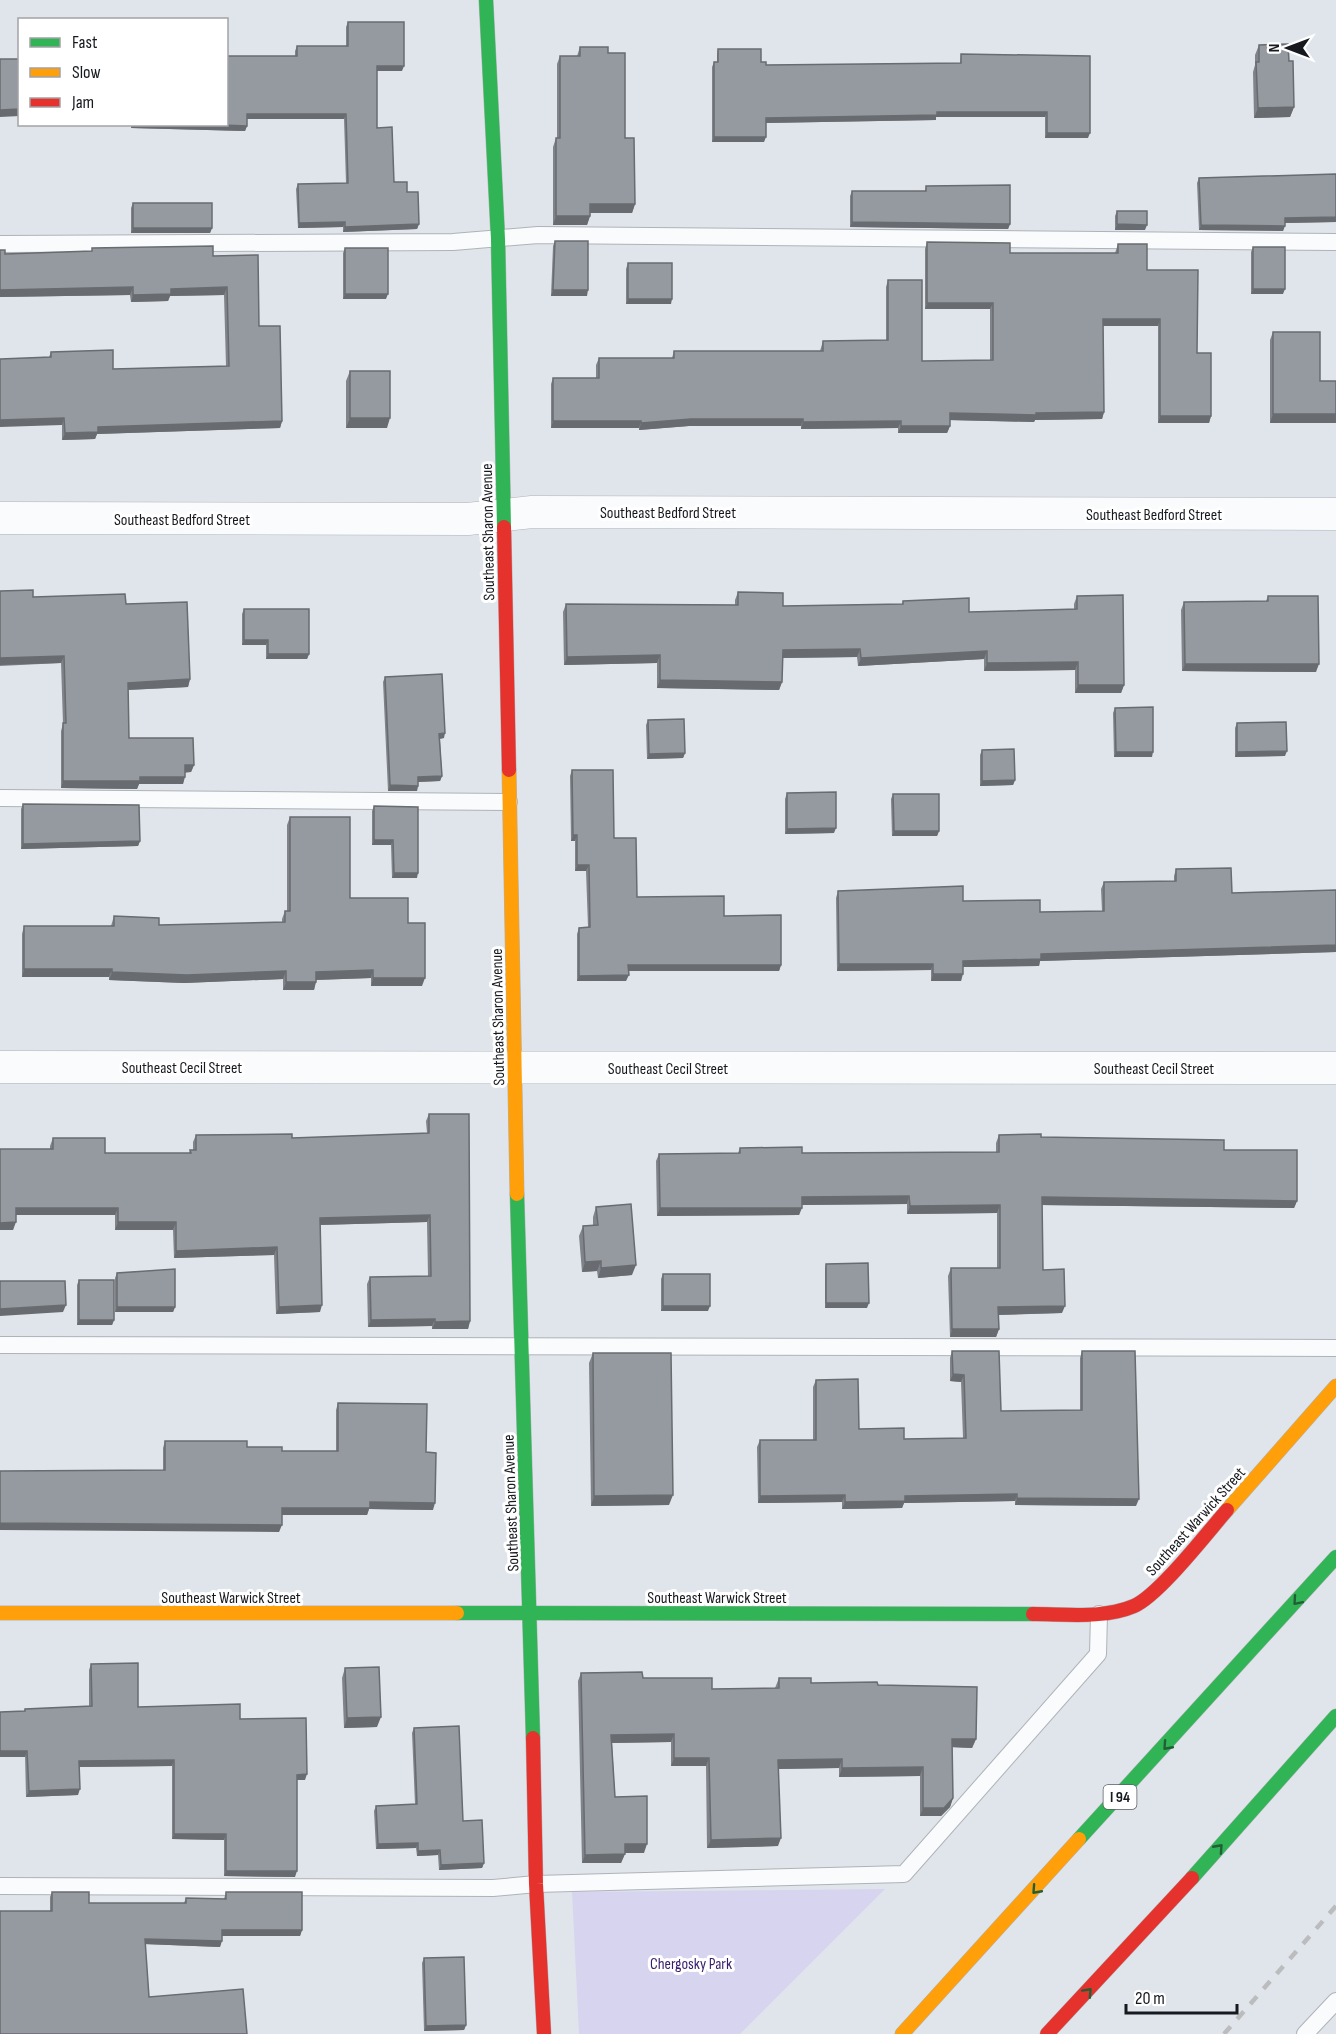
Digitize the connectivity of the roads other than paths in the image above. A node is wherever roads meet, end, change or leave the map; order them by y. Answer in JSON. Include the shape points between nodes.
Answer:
{"nodes":[{"id":1,"x":486,"y":0,"type":"edge"},
{"id":2,"x":498,"y":239,"type":"junction"},
{"id":3,"x":1336,"y":242,"type":"edge"},
{"id":4,"x":0,"y":244,"type":"edge"},
{"id":5,"x":1336,"y":514,"type":"edge"},
{"id":6,"x":501,"y":516,"type":"junction"},
{"id":7,"x":0,"y":518,"type":"edge"},
{"id":8,"x":0,"y":798,"type":"edge"},
{"id":9,"x":509,"y":802,"type":"junction"},
{"id":10,"x":0,"y":1067,"type":"edge"},
{"id":11,"x":514,"y":1068,"type":"junction"},
{"id":12,"x":1336,"y":1068,"type":"edge"},
{"id":13,"x":0,"y":1346,"type":"edge"},
{"id":14,"x":520,"y":1346,"type":"junction"},
{"id":15,"x":1336,"y":1348,"type":"edge"},
{"id":16,"x":1336,"y":1386,"type":"edge"},
{"id":17,"x":1336,"y":1557,"type":"edge"},
{"id":18,"x":0,"y":1613,"type":"edge"},
{"id":19,"x":530,"y":1614,"type":"junction"},
{"id":20,"x":1099,"y":1614,"type":"junction"},
{"id":21,"x":1336,"y":1716,"type":"edge"},
{"id":22,"x":536,"y":1884,"type":"junction"},
{"id":23,"x":0,"y":1886,"type":"edge"},
{"id":24,"x":1336,"y":2001,"type":"edge"},
{"id":25,"x":544,"y":2034,"type":"edge"},
{"id":26,"x":902,"y":2034,"type":"edge"},
{"id":27,"x":1047,"y":2034,"type":"edge"},
{"id":28,"x":1305,"y":2034,"type":"edge"}],
"edges":[{"from":1,"to":2,"type":"main road","name":"Southeast Sharon Avenue"},
{"from":2,"to":3,"type":"lane","via":[[550,235]]},
{"from":2,"to":4,"type":"lane"},
{"from":2,"to":6,"type":"main road","name":"Southeast Sharon Avenue"},
{"from":5,"to":6,"type":"street","name":"Southeast Bedford Street","via":[[532,512]]},
{"from":6,"to":7,"type":"street","name":"Southeast Bedford Street"},
{"from":6,"to":9,"type":"main road","name":"Southeast Sharon Avenue"},
{"from":8,"to":9,"type":"lane"},
{"from":9,"to":11,"type":"main road","name":"Southeast Sharon Avenue"},
{"from":10,"to":11,"type":"street","name":"Southeast Cecil Street"},
{"from":11,"to":12,"type":"street","name":"Southeast Cecil Street"},
{"from":11,"to":14,"type":"main road","name":"Southeast Sharon Avenue"},
{"from":13,"to":14,"type":"lane"},
{"from":14,"to":15,"type":"lane"},
{"from":14,"to":19,"type":"main road","name":"Southeast Sharon Avenue"},
{"from":16,"to":20,"type":"main road","name":"Southeast Warwick Street","via":[[1164,1582],[1135,1606]]},
{"from":17,"to":26,"type":"main road","number":"I 94","one_way":true},
{"from":18,"to":19,"type":"main road","name":"Southeast Warwick Street"},
{"from":19,"to":20,"type":"main road","name":"Southeast Warwick Street"},
{"from":19,"to":22,"type":"main road","name":"Southeast Sharon Avenue"},
{"from":20,"to":22,"type":"lane","via":[[1098,1654],[904,1874]]},
{"from":27,"to":21,"type":"main road","one_way":true},
{"from":22,"to":23,"type":"lane","via":[[493,1888]]},
{"from":22,"to":25,"type":"main road","name":"Southeast Sharon Avenue"},
{"from":24,"to":28,"type":"lane"}]}
